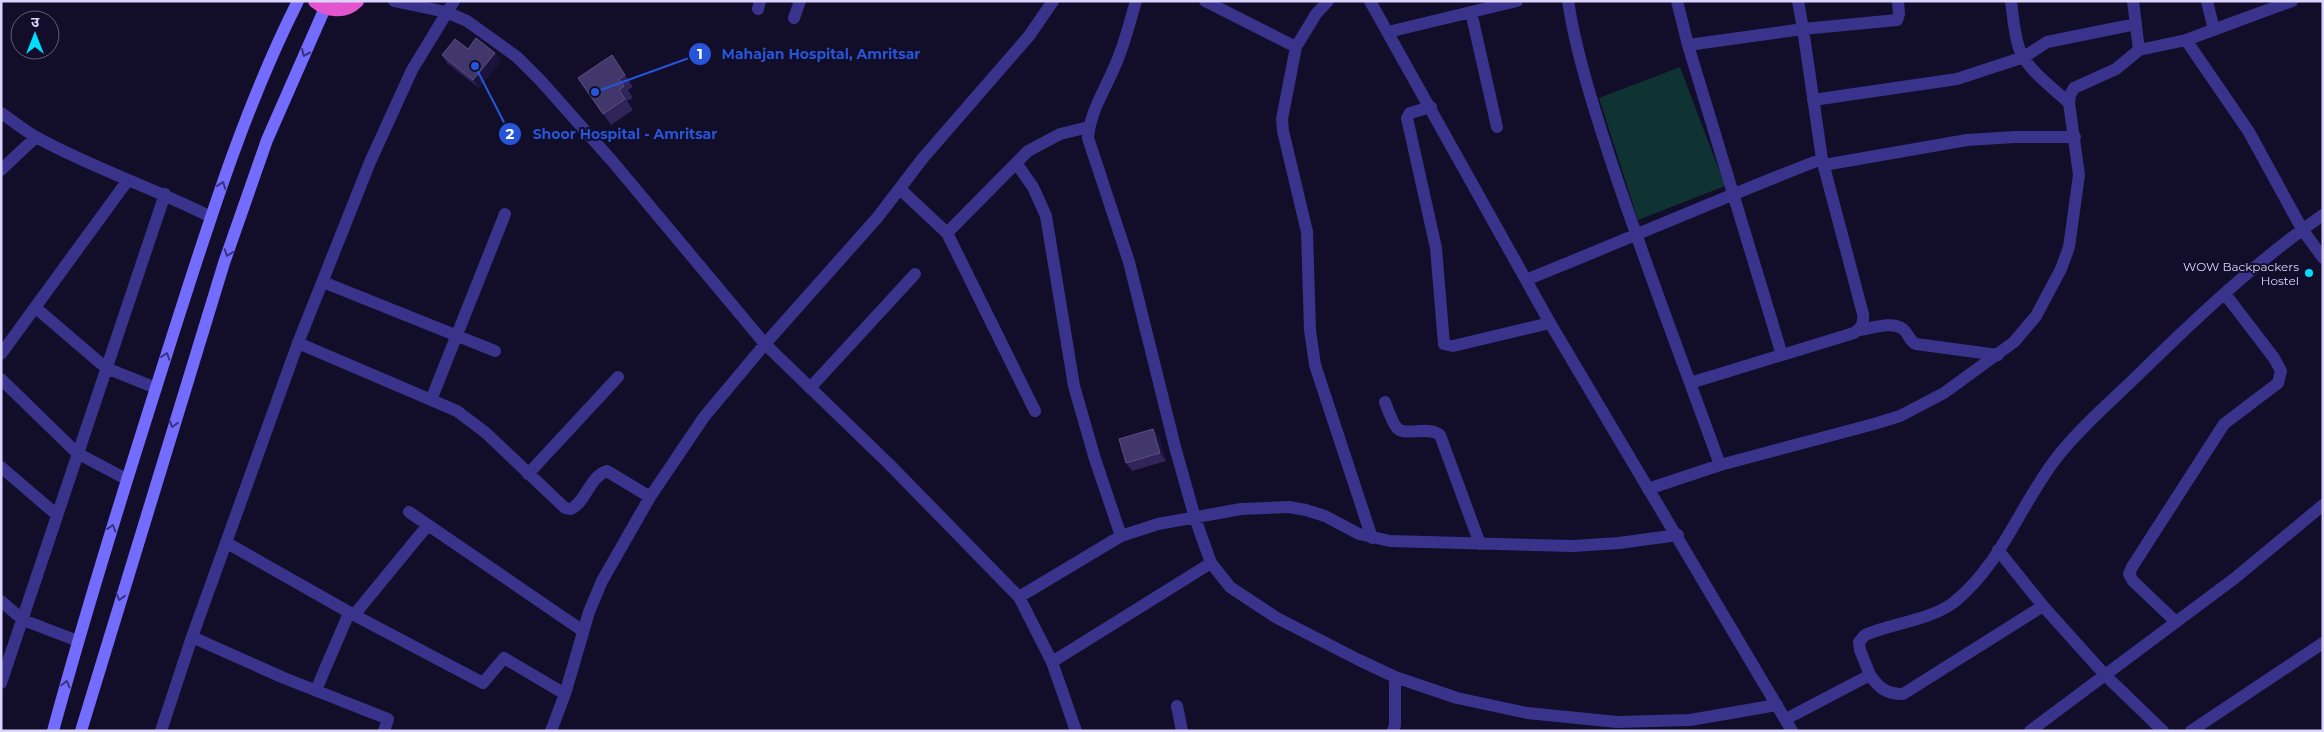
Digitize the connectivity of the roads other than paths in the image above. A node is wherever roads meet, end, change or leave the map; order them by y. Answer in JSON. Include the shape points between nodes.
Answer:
{"nodes":[{"id":1,"x":298,"y":1,"type":"edge"},
{"id":2,"x":356,"y":1,"type":"edge"},
{"id":3,"x":394,"y":1,"type":"edge"},
{"id":4,"x":454,"y":1,"type":"edge"},
{"id":5,"x":800,"y":1,"type":"edge"},
{"id":6,"x":1053,"y":1,"type":"edge"},
{"id":7,"x":1136,"y":1,"type":"edge"},
{"id":8,"x":1205,"y":1,"type":"edge"},
{"id":9,"x":1328,"y":1,"type":"edge"},
{"id":10,"x":1370,"y":1,"type":"edge"},
{"id":11,"x":1568,"y":1,"type":"edge"},
{"id":12,"x":1677,"y":1,"type":"edge"},
{"id":13,"x":1798,"y":1,"type":"edge"},
{"id":14,"x":1898,"y":1,"type":"edge"},
{"id":15,"x":2011,"y":1,"type":"edge"},
{"id":16,"x":2133,"y":1,"type":"edge"},
{"id":17,"x":2207,"y":1,"type":"edge"},
{"id":18,"x":2292,"y":1,"type":"edge"},
{"id":19,"x":1513,"y":2,"type":"edge"},
{"id":20,"x":320,"y":5,"type":"edge"},
{"id":21,"x":446,"y":12,"type":"junction"},
{"id":22,"x":1472,"y":12,"type":"junction"},
{"id":23,"x":794,"y":18,"type":"dead end"},
{"id":24,"x":2136,"y":24,"type":"junction"},
{"id":25,"x":1803,"y":29,"type":"junction"},
{"id":26,"x":2214,"y":30,"type":"junction"},
{"id":27,"x":1388,"y":32,"type":"junction"},
{"id":28,"x":2186,"y":40,"type":"junction"},
{"id":29,"x":1688,"y":45,"type":"junction"},
{"id":30,"x":1296,"y":47,"type":"junction"},
{"id":31,"x":2139,"y":50,"type":"junction"},
{"id":32,"x":2024,"y":57,"type":"junction"},
{"id":33,"x":1813,"y":100,"type":"junction"},
{"id":34,"x":2069,"y":103,"type":"junction"},
{"id":35,"x":1430,"y":107,"type":"junction"},
{"id":36,"x":1,"y":113,"type":"edge"},
{"id":37,"x":1089,"y":127,"type":"junction"},
{"id":38,"x":1497,"y":127,"type":"dead end"},
{"id":39,"x":2075,"y":136,"type":"junction"},
{"id":40,"x":36,"y":137,"type":"junction"},
{"id":41,"x":1823,"y":162,"type":"junction"},
{"id":42,"x":1016,"y":163,"type":"junction"},
{"id":43,"x":1,"y":170,"type":"edge"},
{"id":44,"x":128,"y":180,"type":"junction"},
{"id":45,"x":900,"y":189,"type":"junction"},
{"id":46,"x":1733,"y":193,"type":"junction"},
{"id":47,"x":165,"y":194,"type":"junction"},
{"id":48,"x":506,"y":214,"type":"dead end"},
{"id":49,"x":2323,"y":215,"type":"edge"},
{"id":50,"x":211,"y":217,"type":"junction"},
{"id":51,"x":2302,"y":229,"type":"junction"},
{"id":52,"x":947,"y":234,"type":"junction"},
{"id":53,"x":1635,"y":236,"type":"junction"},
{"id":54,"x":2323,"y":258,"type":"edge"},
{"id":55,"x":915,"y":274,"type":"dead end"},
{"id":56,"x":1528,"y":279,"type":"junction"},
{"id":57,"x":322,"y":282,"type":"junction"},
{"id":58,"x":2226,"y":294,"type":"junction"},
{"id":59,"x":36,"y":308,"type":"junction"},
{"id":60,"x":1550,"y":323,"type":"junction"},
{"id":61,"x":1860,"y":330,"type":"junction"},
{"id":62,"x":457,"y":336,"type":"junction"},
{"id":63,"x":298,"y":343,"type":"junction"},
{"id":64,"x":765,"y":344,"type":"junction"},
{"id":65,"x":495,"y":352,"type":"dead end"},
{"id":66,"x":1,"y":354,"type":"edge"},
{"id":67,"x":1782,"y":355,"type":"junction"},
{"id":68,"x":1998,"y":356,"type":"junction"},
{"id":69,"x":106,"y":368,"type":"junction"},
{"id":70,"x":618,"y":376,"type":"dead end"},
{"id":71,"x":1,"y":379,"type":"edge"},
{"id":72,"x":1690,"y":383,"type":"junction"},
{"id":73,"x":156,"y":388,"type":"junction"},
{"id":74,"x":810,"y":388,"type":"junction"},
{"id":75,"x":431,"y":400,"type":"junction"},
{"id":76,"x":1385,"y":402,"type":"dead end"},
{"id":77,"x":1036,"y":411,"type":"dead end"},
{"id":78,"x":77,"y":453,"type":"junction"},
{"id":79,"x":1720,"y":465,"type":"junction"},
{"id":80,"x":1,"y":467,"type":"edge"},
{"id":81,"x":528,"y":474,"type":"junction"},
{"id":82,"x":126,"y":479,"type":"junction"},
{"id":83,"x":1648,"y":489,"type":"junction"},
{"id":84,"x":650,"y":497,"type":"junction"},
{"id":85,"x":2323,"y":505,"type":"edge"},
{"id":86,"x":409,"y":512,"type":"dead end"},
{"id":87,"x":57,"y":515,"type":"junction"},
{"id":88,"x":1195,"y":518,"type":"junction"},
{"id":89,"x":428,"y":525,"type":"junction"},
{"id":90,"x":1678,"y":535,"type":"junction"},
{"id":91,"x":1121,"y":536,"type":"junction"},
{"id":92,"x":1372,"y":538,"type":"junction"},
{"id":93,"x":228,"y":543,"type":"junction"},
{"id":94,"x":1480,"y":544,"type":"junction"},
{"id":95,"x":1998,"y":550,"type":"junction"},
{"id":96,"x":1211,"y":563,"type":"junction"},
{"id":97,"x":1020,"y":597,"type":"junction"},
{"id":98,"x":1,"y":601,"type":"edge"},
{"id":99,"x":2042,"y":606,"type":"junction"},
{"id":100,"x":352,"y":614,"type":"junction"},
{"id":101,"x":23,"y":620,"type":"junction"},
{"id":102,"x":2176,"y":622,"type":"junction"},
{"id":103,"x":583,"y":631,"type":"junction"},
{"id":104,"x":192,"y":637,"type":"junction"},
{"id":105,"x":78,"y":641,"type":"junction"},
{"id":106,"x":2323,"y":644,"type":"edge"},
{"id":107,"x":1052,"y":662,"type":"junction"},
{"id":108,"x":1870,"y":675,"type":"junction"},
{"id":109,"x":2106,"y":675,"type":"junction"},
{"id":110,"x":1396,"y":677,"type":"junction"},
{"id":111,"x":1,"y":682,"type":"edge"},
{"id":112,"x":316,"y":690,"type":"junction"},
{"id":113,"x":565,"y":694,"type":"junction"},
{"id":114,"x":1777,"y":705,"type":"junction"},
{"id":115,"x":1177,"y":706,"type":"dead end"},
{"id":116,"x":1786,"y":719,"type":"junction"},
{"id":117,"x":1618,"y":727,"type":"edge"},
{"id":118,"x":54,"y":731,"type":"edge"},
{"id":119,"x":81,"y":731,"type":"edge"},
{"id":120,"x":161,"y":731,"type":"edge"},
{"id":121,"x":384,"y":731,"type":"edge"},
{"id":122,"x":551,"y":731,"type":"edge"},
{"id":123,"x":1076,"y":731,"type":"edge"},
{"id":124,"x":1182,"y":731,"type":"edge"},
{"id":125,"x":1393,"y":731,"type":"edge"},
{"id":126,"x":1792,"y":731,"type":"edge"},
{"id":127,"x":2030,"y":731,"type":"edge"},
{"id":128,"x":2163,"y":731,"type":"edge"},
{"id":129,"x":2191,"y":731,"type":"edge"}],
"edges":[{"from":50,"to":1,"type":"main road","one_way":true,"via":[[245,123]]},
{"from":2,"to":20,"type":"highway","via":[[340,10]]},
{"from":3,"to":21,"type":"street"},
{"from":4,"to":21,"type":"street"},
{"from":5,"to":23,"type":"street"},
{"from":6,"to":45,"type":"street","via":[[1029,36]]},
{"from":7,"to":37,"type":"street","via":[[1117,62],[1094,109]]},
{"from":8,"to":30,"type":"street"},
{"from":9,"to":30,"type":"street"},
{"from":10,"to":27,"type":"street"},
{"from":11,"to":53,"type":"street","via":[[1597,118]]},
{"from":12,"to":29,"type":"street"},
{"from":13,"to":25,"type":"street"},
{"from":14,"to":25,"type":"street","via":[[1897,20]]},
{"from":15,"to":32,"type":"street","via":[[2019,47]]},
{"from":16,"to":24,"type":"street"},
{"from":17,"to":26,"type":"street"},
{"from":18,"to":26,"type":"street"},
{"from":19,"to":22,"type":"street"},
{"from":20,"to":119,"type":"main road","one_way":true,"via":[[267,140],[224,263]]},
{"from":21,"to":57,"type":"street","via":[[391,113]]},
{"from":21,"to":64,"type":"street","via":[[483,32],[541,81]]},
{"from":22,"to":27,"type":"street"},
{"from":22,"to":38,"type":"street"},
{"from":24,"to":31,"type":"street"},
{"from":24,"to":32,"type":"street","via":[[2047,42]]},
{"from":25,"to":29,"type":"street"},
{"from":25,"to":33,"type":"street"},
{"from":26,"to":28,"type":"street"},
{"from":27,"to":35,"type":"street"},
{"from":28,"to":31,"type":"street"},
{"from":28,"to":51,"type":"street","via":[[2249,132]]},
{"from":29,"to":46,"type":"street"},
{"from":30,"to":92,"type":"street","via":[[1282,119],[1307,232],[1312,346],[1318,380]]},
{"from":31,"to":34,"type":"street","via":[[2116,69],[2074,88]]},
{"from":32,"to":33,"type":"street","via":[[1957,79]]},
{"from":32,"to":34,"type":"street","via":[[2030,67]]},
{"from":33,"to":41,"type":"street"},
{"from":34,"to":39,"type":"street"},
{"from":35,"to":56,"type":"street"},
{"from":35,"to":60,"type":"street","via":[[1410,113],[1407,118],[1436,248],[1444,344],[1453,346]]},
{"from":36,"to":40,"type":"street"},
{"from":37,"to":42,"type":"street","via":[[1043,142]]},
{"from":37,"to":88,"type":"street","via":[[1091,150],[1129,262]]},
{"from":39,"to":41,"type":"street","via":[[1967,140]]},
{"from":39,"to":68,"type":"street","via":[[2078,184],[2069,247],[2036,316]]},
{"from":40,"to":43,"type":"street"},
{"from":40,"to":44,"type":"street"},
{"from":41,"to":46,"type":"street"},
{"from":41,"to":61,"type":"street","via":[[1863,314]]},
{"from":42,"to":52,"type":"street"},
{"from":42,"to":91,"type":"street","via":[[1040,199],[1046,216],[1074,386],[1094,459]]},
{"from":44,"to":47,"type":"street"},
{"from":44,"to":59,"type":"street"},
{"from":45,"to":52,"type":"street"},
{"from":45,"to":64,"type":"street"},
{"from":46,"to":53,"type":"street"},
{"from":46,"to":67,"type":"street"},
{"from":47,"to":50,"type":"street"},
{"from":47,"to":69,"type":"street"},
{"from":48,"to":62,"type":"street"},
{"from":49,"to":51,"type":"street"},
{"from":73,"to":50,"type":"main road","one_way":true},
{"from":51,"to":54,"type":"street"},
{"from":51,"to":58,"type":"street"},
{"from":52,"to":77,"type":"street"},
{"from":53,"to":56,"type":"street"},
{"from":53,"to":72,"type":"street"},
{"from":55,"to":74,"type":"street"},
{"from":56,"to":60,"type":"street"},
{"from":57,"to":62,"type":"street"},
{"from":57,"to":63,"type":"street"},
{"from":58,"to":95,"type":"street","via":[[2175,338],[2067,445],[2044,475]]},
{"from":58,"to":102,"type":"street","via":[[2281,371],[2278,383],[2224,424],[2129,574]]},
{"from":59,"to":66,"type":"street"},
{"from":59,"to":69,"type":"street"},
{"from":60,"to":83,"type":"street"},
{"from":61,"to":67,"type":"street"},
{"from":61,"to":68,"type":"street","via":[[1896,326],[1916,344]]},
{"from":62,"to":65,"type":"street"},
{"from":62,"to":75,"type":"street"},
{"from":63,"to":75,"type":"street"},
{"from":63,"to":93,"type":"street"},
{"from":64,"to":74,"type":"street"},
{"from":64,"to":84,"type":"street","via":[[704,417]]},
{"from":67,"to":72,"type":"street"},
{"from":68,"to":79,"type":"street","via":[[1944,393],[1900,416]]},
{"from":69,"to":73,"type":"street"},
{"from":69,"to":78,"type":"street"},
{"from":70,"to":81,"type":"street"},
{"from":71,"to":78,"type":"street"},
{"from":72,"to":79,"type":"street"},
{"from":73,"to":82,"type":"main road"},
{"from":74,"to":97,"type":"street"},
{"from":75,"to":81,"type":"street","via":[[473,422]]},
{"from":76,"to":94,"type":"street","via":[[1396,428],[1431,429],[1440,434]]},
{"from":78,"to":82,"type":"street"},
{"from":78,"to":87,"type":"street"},
{"from":79,"to":83,"type":"street"},
{"from":80,"to":87,"type":"street"},
{"from":81,"to":84,"type":"street","via":[[558,503],[571,509],[578,506],[600,474],[607,471]]},
{"from":105,"to":82,"type":"main road","one_way":true},
{"from":83,"to":90,"type":"street"},
{"from":84,"to":103,"type":"street","via":[[602,581]]},
{"from":85,"to":102,"type":"street"},
{"from":86,"to":89,"type":"street"},
{"from":87,"to":101,"type":"street"},
{"from":88,"to":91,"type":"street","via":[[1158,524]]},
{"from":88,"to":92,"type":"street","via":[[1241,509],[1289,507],[1325,516]]},
{"from":88,"to":96,"type":"street"},
{"from":89,"to":100,"type":"street"},
{"from":89,"to":103,"type":"street"},
{"from":90,"to":94,"type":"street","via":[[1599,545]]},
{"from":90,"to":114,"type":"street"},
{"from":91,"to":97,"type":"street"},
{"from":92,"to":94,"type":"street"},
{"from":93,"to":100,"type":"street"},
{"from":93,"to":104,"type":"street"},
{"from":95,"to":99,"type":"street"},
{"from":95,"to":108,"type":"street","via":[[1982,573],[1952,604],[1937,612],[1864,635],[1859,642],[1860,650]]},
{"from":96,"to":107,"type":"street"},
{"from":96,"to":110,"type":"street","via":[[1230,587],[1277,618]]},
{"from":97,"to":107,"type":"street"},
{"from":98,"to":101,"type":"street"},
{"from":99,"to":108,"type":"street","via":[[1902,694],[1886,692]]},
{"from":99,"to":109,"type":"street"},
{"from":100,"to":112,"type":"street"},
{"from":100,"to":113,"type":"street","via":[[483,683],[504,658]]},
{"from":101,"to":105,"type":"street"},
{"from":101,"to":111,"type":"street"},
{"from":102,"to":109,"type":"street"},
{"from":103,"to":113,"type":"street"},
{"from":104,"to":112,"type":"street"},
{"from":104,"to":120,"type":"street"},
{"from":118,"to":105,"type":"main road","one_way":true},
{"from":106,"to":129,"type":"street"},
{"from":107,"to":123,"type":"street"},
{"from":108,"to":116,"type":"street"},
{"from":109,"to":127,"type":"street"},
{"from":109,"to":128,"type":"street"},
{"from":110,"to":117,"type":"street","via":[[1457,698],[1526,713]]},
{"from":110,"to":125,"type":"street"},
{"from":112,"to":121,"type":"street","via":[[388,719]]},
{"from":113,"to":122,"type":"street"},
{"from":114,"to":116,"type":"street"},
{"from":114,"to":117,"type":"street","via":[[1690,720]]},
{"from":115,"to":124,"type":"street"},
{"from":116,"to":126,"type":"street"}]}
